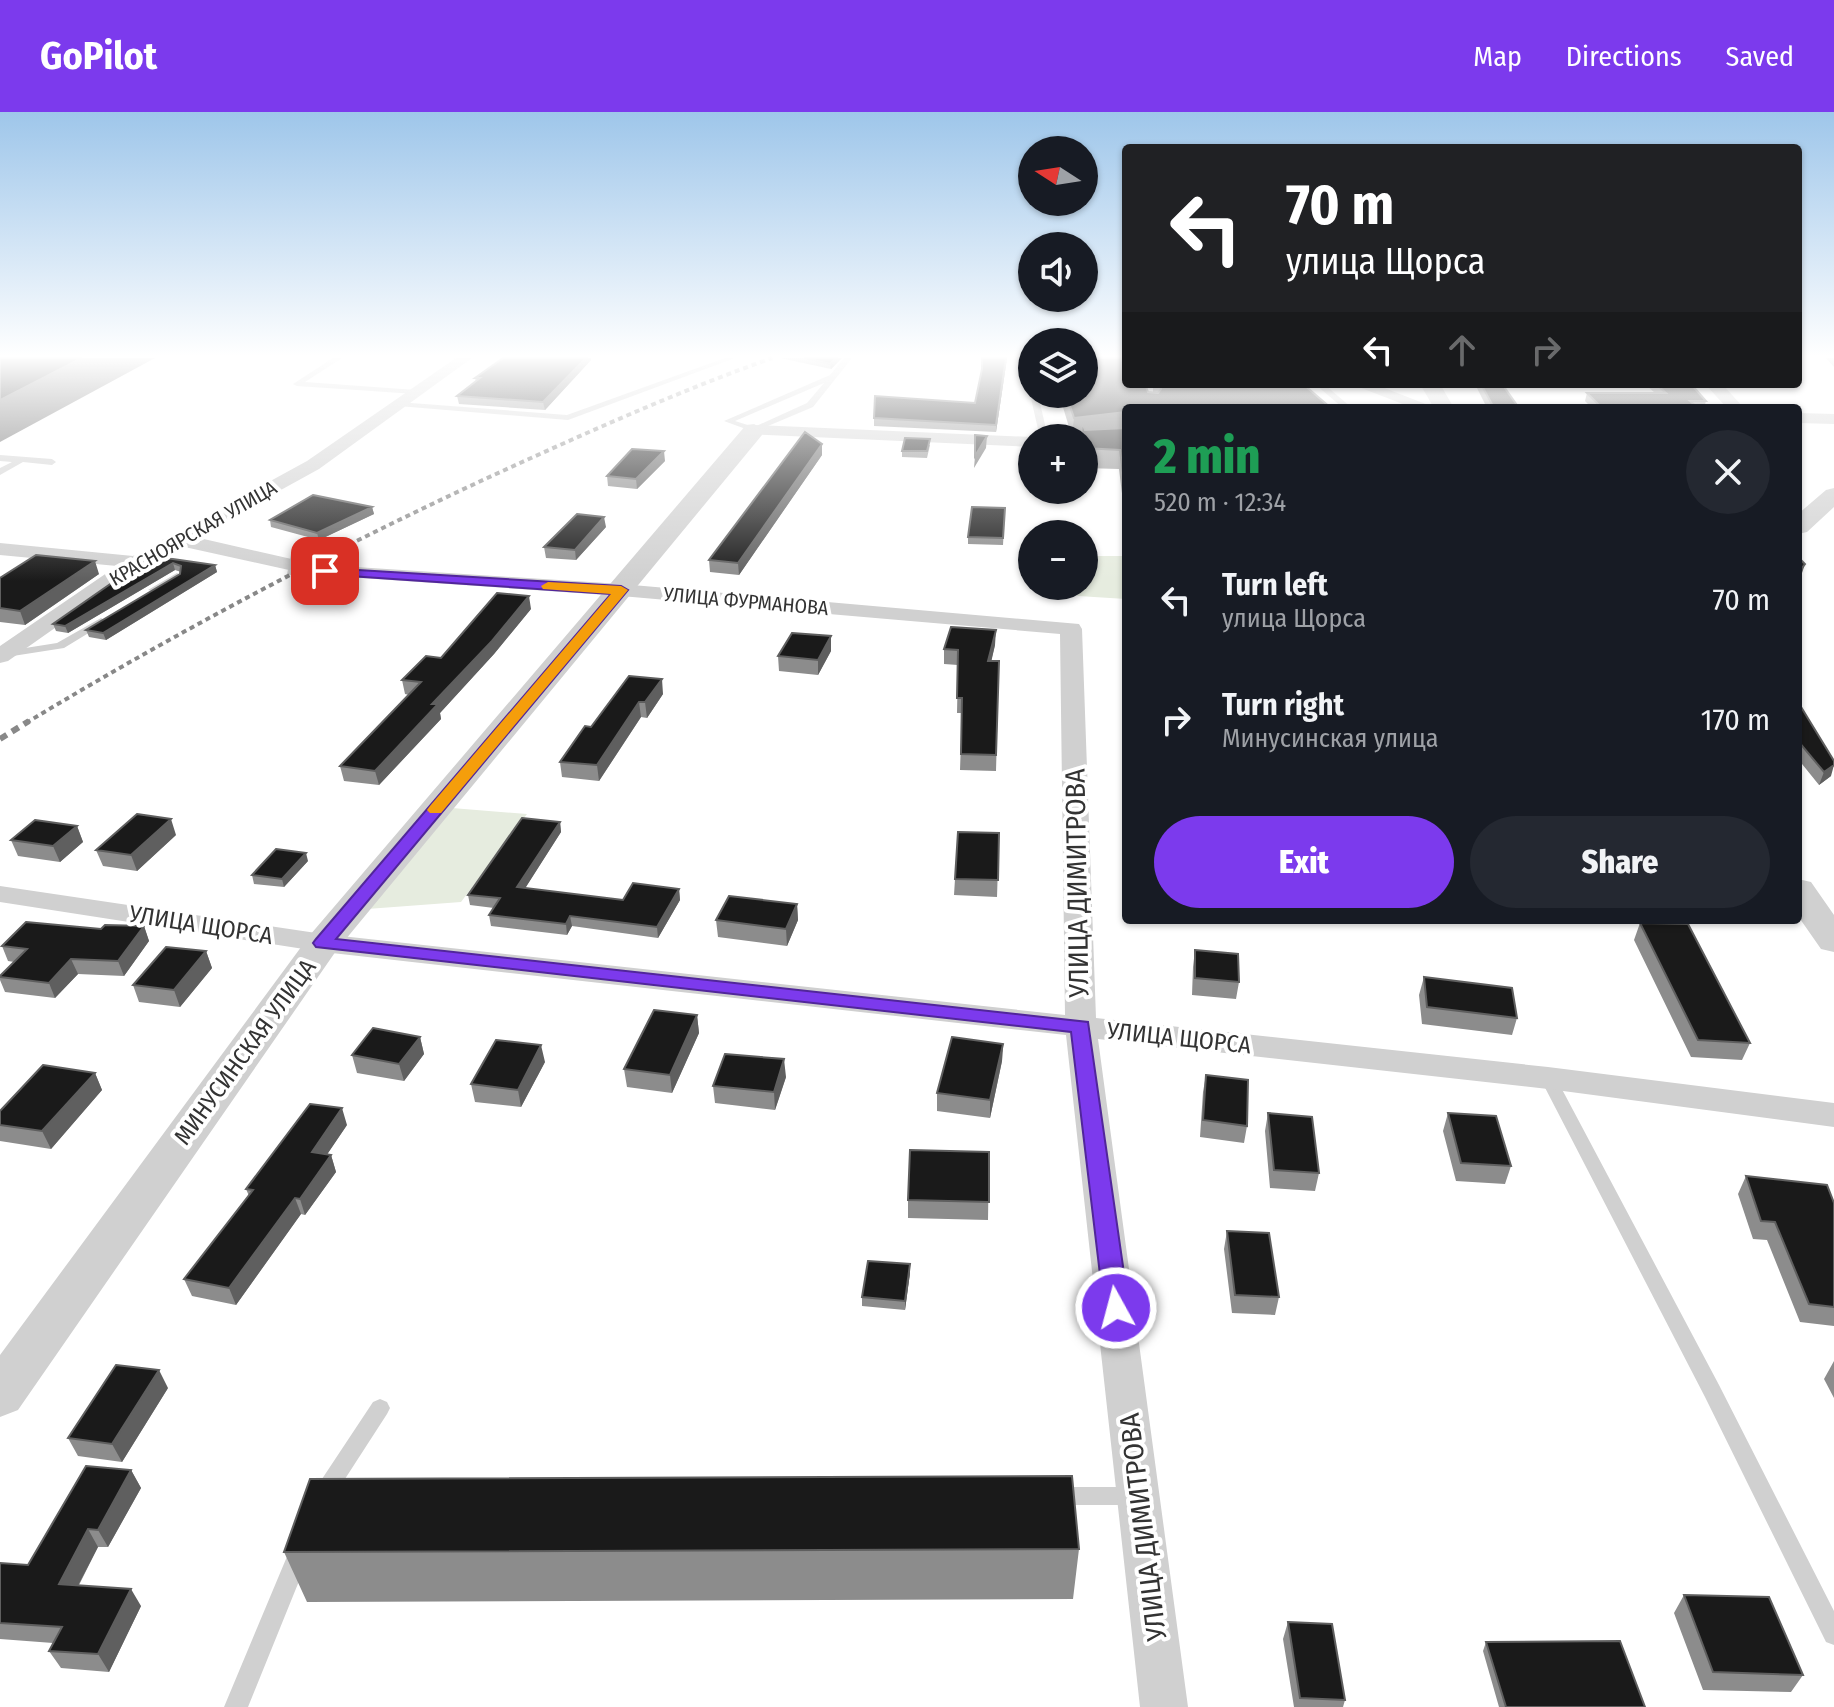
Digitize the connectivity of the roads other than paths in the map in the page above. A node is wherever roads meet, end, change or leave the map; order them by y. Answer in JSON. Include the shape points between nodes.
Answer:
{"nodes":[{"id":1,"x":358,"y":432,"type":"edge"},
{"id":2,"x":752,"y":432,"type":"edge"},
{"id":3,"x":810,"y":432,"type":"edge"},
{"id":4,"x":1018,"y":441,"type":"edge"},
{"id":5,"x":0,"y":458,"type":"edge"},
{"id":6,"x":21,"y":460,"type":"junction"},
{"id":7,"x":52,"y":462,"type":"dead end"},
{"id":8,"x":0,"y":472,"type":"edge"},
{"id":9,"x":1834,"y":495,"type":"edge"},
{"id":10,"x":1802,"y":523,"type":"edge"},
{"id":11,"x":176,"y":539,"type":"junction"},
{"id":12,"x":0,"y":549,"type":"edge"},
{"id":13,"x":136,"y":562,"type":"junction"},
{"id":14,"x":289,"y":564,"type":"tunnel mouth"},
{"id":15,"x":325,"y":571,"type":"tunnel mouth"},
{"id":16,"x":177,"y":576,"type":"edge"},
{"id":17,"x":621,"y":590,"type":"junction"},
{"id":18,"x":138,"y":599,"type":"edge"},
{"id":19,"x":112,"y":615,"type":"edge"},
{"id":20,"x":1071,"y":629,"type":"joint"},
{"id":21,"x":0,"y":656,"type":"edge"},
{"id":22,"x":0,"y":894,"type":"edge"},
{"id":23,"x":1802,"y":896,"type":"edge"},
{"id":24,"x":1834,"y":941,"type":"edge"},
{"id":25,"x":323,"y":943,"type":"junction"},
{"id":26,"x":1081,"y":1027,"type":"junction"},
{"id":27,"x":1548,"y":1078,"type":"junction"},
{"id":28,"x":1834,"y":1115,"type":"edge"},
{"id":29,"x":0,"y":1395,"type":"edge"},
{"id":30,"x":380,"y":1408,"type":"dead end"},
{"id":31,"x":354,"y":1496,"type":"edge"},
{"id":32,"x":1030,"y":1496,"type":"edge"},
{"id":33,"x":1140,"y":1496,"type":"junction"},
{"id":34,"x":305,"y":1538,"type":"edge"},
{"id":35,"x":1834,"y":1634,"type":"edge"},
{"id":36,"x":236,"y":1707,"type":"edge"},
{"id":37,"x":1164,"y":1707,"type":"edge"}],
"edges":[{"from":1,"to":11,"type":"street","name":"КРАСНОЯРСКАЯ УЛИЦА","via":[[313,465]]},
{"from":2,"to":17,"type":"street","name":"МИНУСИНСКАЯ УЛИЦА"},
{"from":3,"to":4,"type":"street"},
{"from":5,"to":6,"type":"lane"},
{"from":6,"to":7,"type":"lane"},
{"from":6,"to":8,"type":"lane"},
{"from":9,"to":10,"type":"street"},
{"from":11,"to":13,"type":"street","name":"КРАСНОЯРСКАЯ УЛИЦА"},
{"from":11,"to":14,"type":"street"},
{"from":12,"to":13,"type":"street"},
{"from":13,"to":21,"type":"street","name":"КРАСНОЯРСКАЯ УЛИЦА"},
{"from":15,"to":17,"type":"street","name":"УЛИЦА ФУРМАНОВА"},
{"from":16,"to":18,"type":"lane"},
{"from":17,"to":20,"type":"street","name":"УЛИЦА ФУРМАНОВА"},
{"from":17,"to":25,"type":"street","name":"МИНУСИНСКАЯ УЛИЦА"},
{"from":19,"to":21,"type":"lane","via":[[60,646]]},
{"from":20,"to":26,"type":"street","name":"УЛИЦА ДИМИТРОВА"},
{"from":22,"to":25,"type":"street","name":"УЛИЦА ЩОРСА"},
{"from":23,"to":24,"type":"street"},
{"from":25,"to":26,"type":"street","name":"УЛИЦА ЩОРСА"},
{"from":25,"to":29,"type":"street","name":"МИНУСИНСКАЯ УЛИЦА"},
{"from":26,"to":27,"type":"street","name":"УЛИЦА ЩОРСА"},
{"from":26,"to":33,"type":"street","name":"УЛИЦА ДИМИТРОВА"},
{"from":27,"to":28,"type":"street","name":"УЛИЦА ЩОРСА"},
{"from":27,"to":35,"type":"lane"},
{"from":30,"to":31,"type":"lane","via":[[320,1503]]},
{"from":32,"to":33,"type":"lane"},
{"from":33,"to":37,"type":"street","name":"УЛИЦА ДИМИТРОВА"},
{"from":34,"to":36,"type":"lane"}]}
